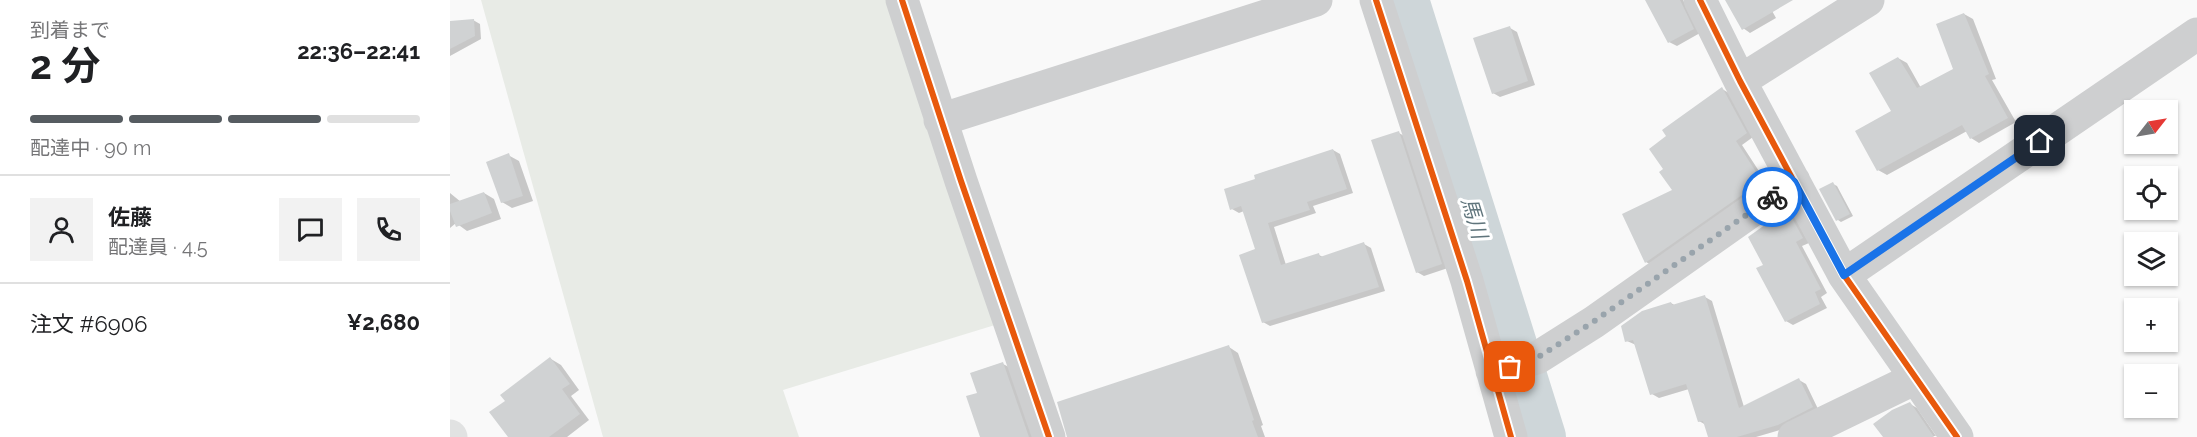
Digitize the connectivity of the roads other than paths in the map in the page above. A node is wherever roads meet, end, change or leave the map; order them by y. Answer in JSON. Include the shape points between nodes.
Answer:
{"nodes":[{"id":1,"x":902,"y":0,"type":"edge"},
{"id":2,"x":1316,"y":0,"type":"edge"},
{"id":3,"x":1376,"y":0,"type":"edge"},
{"id":4,"x":1700,"y":0,"type":"edge"},
{"id":5,"x":1868,"y":0,"type":"edge"},
{"id":6,"x":2197,"y":34,"type":"edge"},
{"id":7,"x":1740,"y":81,"type":"junction"},
{"id":8,"x":940,"y":120,"type":"junction"},
{"id":9,"x":1794,"y":182,"type":"junction"},
{"id":10,"x":1844,"y":275,"type":"junction"},
{"id":11,"x":1513,"y":365,"type":"junction"},
{"id":12,"x":1916,"y":378,"type":"junction"},
{"id":13,"x":1049,"y":437,"type":"edge"},
{"id":14,"x":1510,"y":437,"type":"edge"},
{"id":15,"x":1794,"y":437,"type":"edge"},
{"id":16,"x":1957,"y":437,"type":"edge"}],
"edges":[{"from":1,"to":8,"type":"street"},
{"from":2,"to":8,"type":"street"},
{"from":3,"to":11,"type":"street","via":[[1467,281]]},
{"from":4,"to":7,"type":"street"},
{"from":5,"to":7,"type":"street"},
{"from":6,"to":10,"type":"street"},
{"from":7,"to":9,"type":"street"},
{"from":8,"to":13,"type":"street"},
{"from":9,"to":10,"type":"street"},
{"from":9,"to":11,"type":"street","via":[[1593,322]]},
{"from":10,"to":12,"type":"street"},
{"from":11,"to":14,"type":"street"},
{"from":12,"to":15,"type":"street"},
{"from":12,"to":16,"type":"street"}]}
